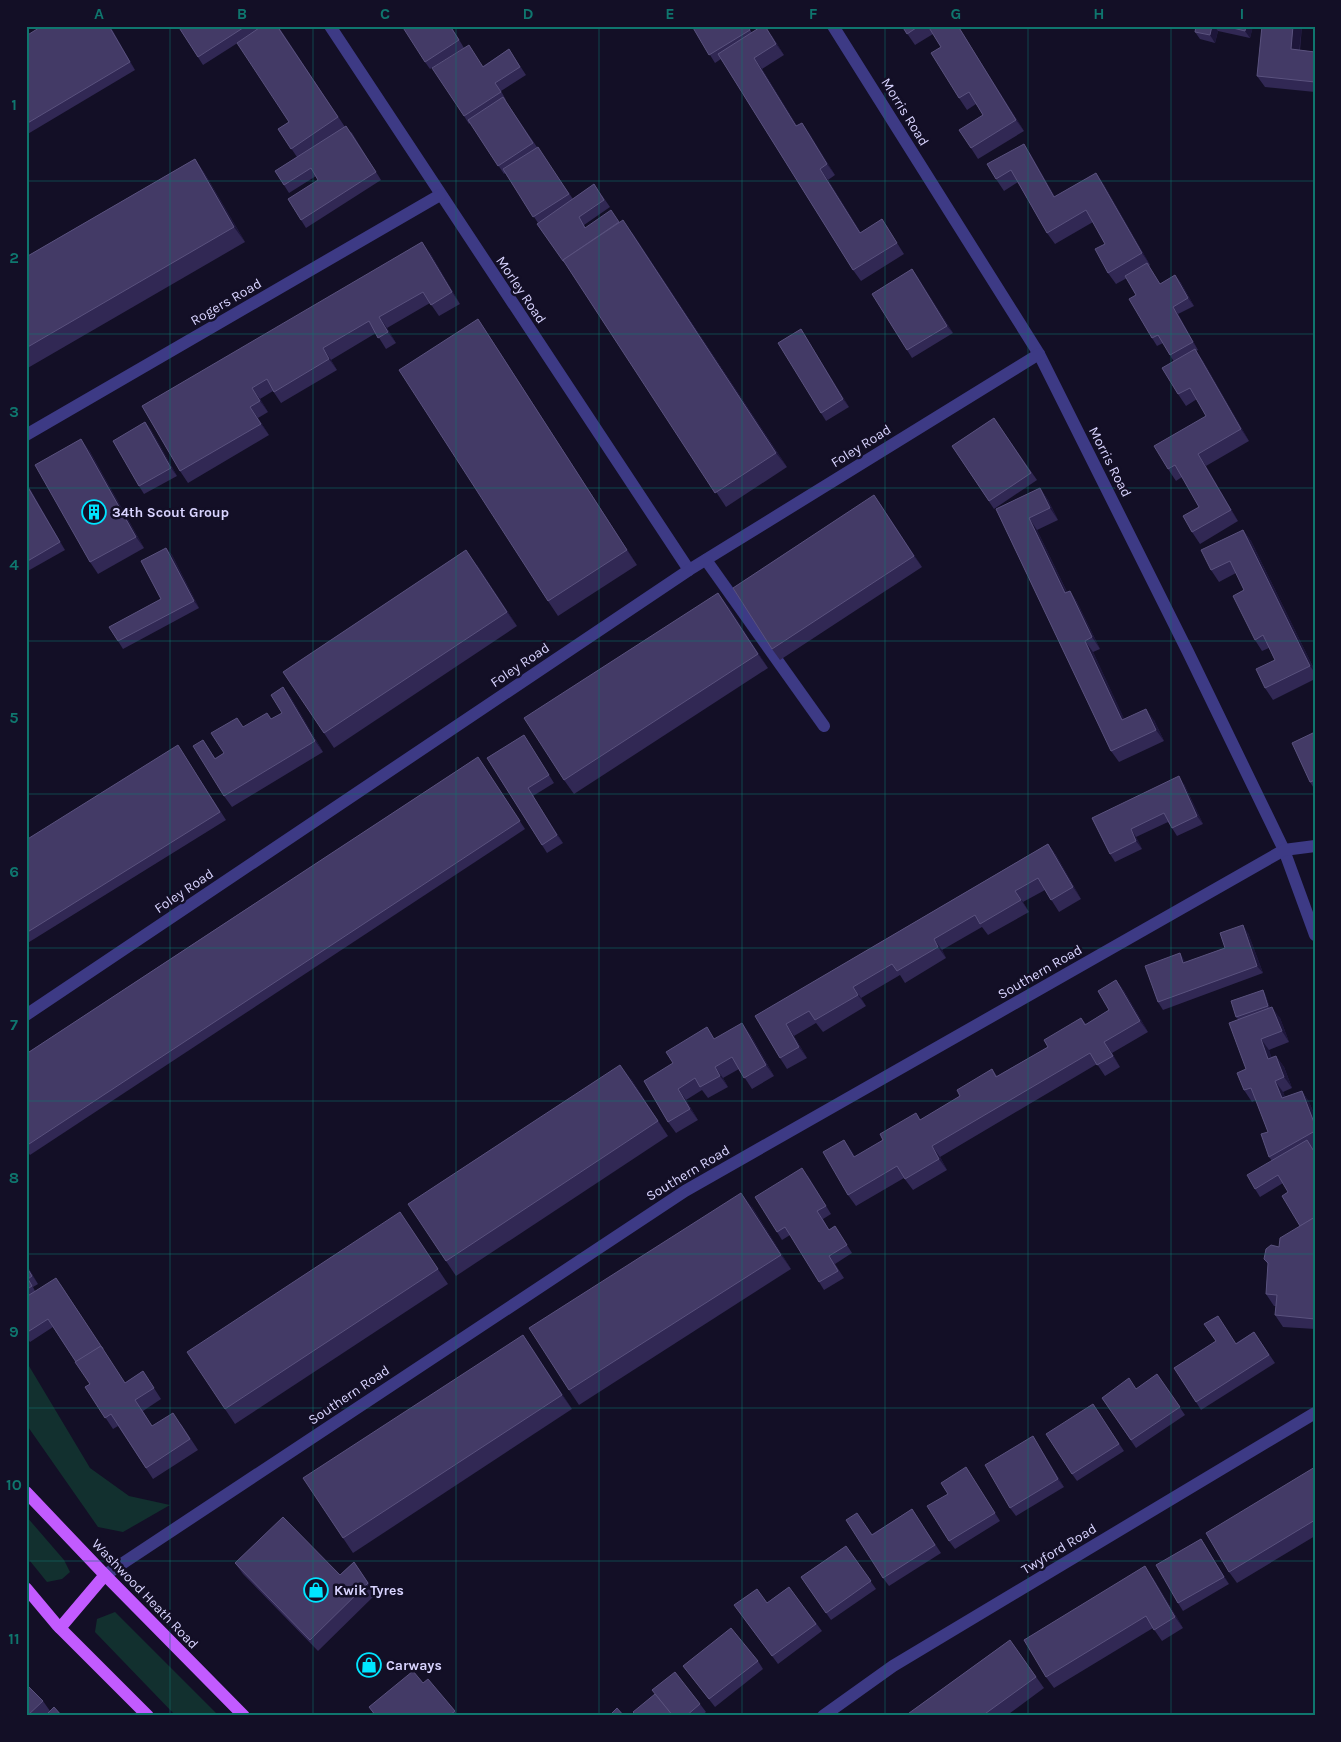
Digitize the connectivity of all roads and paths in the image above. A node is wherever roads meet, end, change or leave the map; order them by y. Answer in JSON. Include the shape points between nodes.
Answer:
{"nodes":[{"id":1,"x":330,"y":26,"type":"edge"},
{"id":2,"x":833,"y":26,"type":"edge"},
{"id":3,"x":440,"y":195,"type":"junction"},
{"id":4,"x":1039,"y":354,"type":"junction"},
{"id":5,"x":26,"y":435,"type":"edge"},
{"id":6,"x":706,"y":560,"type":"junction"},
{"id":7,"x":689,"y":570,"type":"junction"},
{"id":8,"x":824,"y":726,"type":"dead end"},
{"id":9,"x":1315,"y":846,"type":"edge"},
{"id":10,"x":1284,"y":850,"type":"junction"},
{"id":11,"x":1315,"y":935,"type":"edge"},
{"id":12,"x":26,"y":1015,"type":"edge"},
{"id":13,"x":1315,"y":1413,"type":"edge"},
{"id":14,"x":26,"y":1492,"type":"edge"},
{"id":15,"x":105,"y":1575,"type":"junction"},
{"id":16,"x":26,"y":1588,"type":"edge"},
{"id":17,"x":60,"y":1628,"type":"junction"},
{"id":18,"x":148,"y":1716,"type":"edge"},
{"id":19,"x":244,"y":1716,"type":"edge"},
{"id":20,"x":823,"y":1716,"type":"edge"}],
"edges":[{"from":1,"to":3,"type":"street","name":"Morley Road"},
{"from":2,"to":4,"type":"street","name":"Morris Road"},
{"from":3,"to":5,"type":"street","name":"Rogers Road"},
{"from":3,"to":7,"type":"street","name":"Morley Road"},
{"from":4,"to":6,"type":"street","name":"Foley Road"},
{"from":4,"to":10,"type":"street","name":"Morris Road"},
{"from":6,"to":7,"type":"street","name":"Foley Road"},
{"from":6,"to":8,"type":"street"},
{"from":7,"to":12,"type":"street","name":"Foley Road"},
{"from":9,"to":10,"type":"street","name":"Southern Road"},
{"from":10,"to":11,"type":"street","name":"Morris Road"},
{"from":10,"to":15,"type":"street","name":"Southern Road","via":[[685,1191]]},
{"from":13,"to":20,"type":"street","name":"Twyford Road","via":[[893,1666]]},
{"from":14,"to":15,"type":"main road","name":"Washwood Heath Road"},
{"from":15,"to":17,"type":"main road"},
{"from":15,"to":19,"type":"main road","name":"Washwood Heath Road"},
{"from":16,"to":17,"type":"main road"},
{"from":17,"to":18,"type":"main road"}]}
